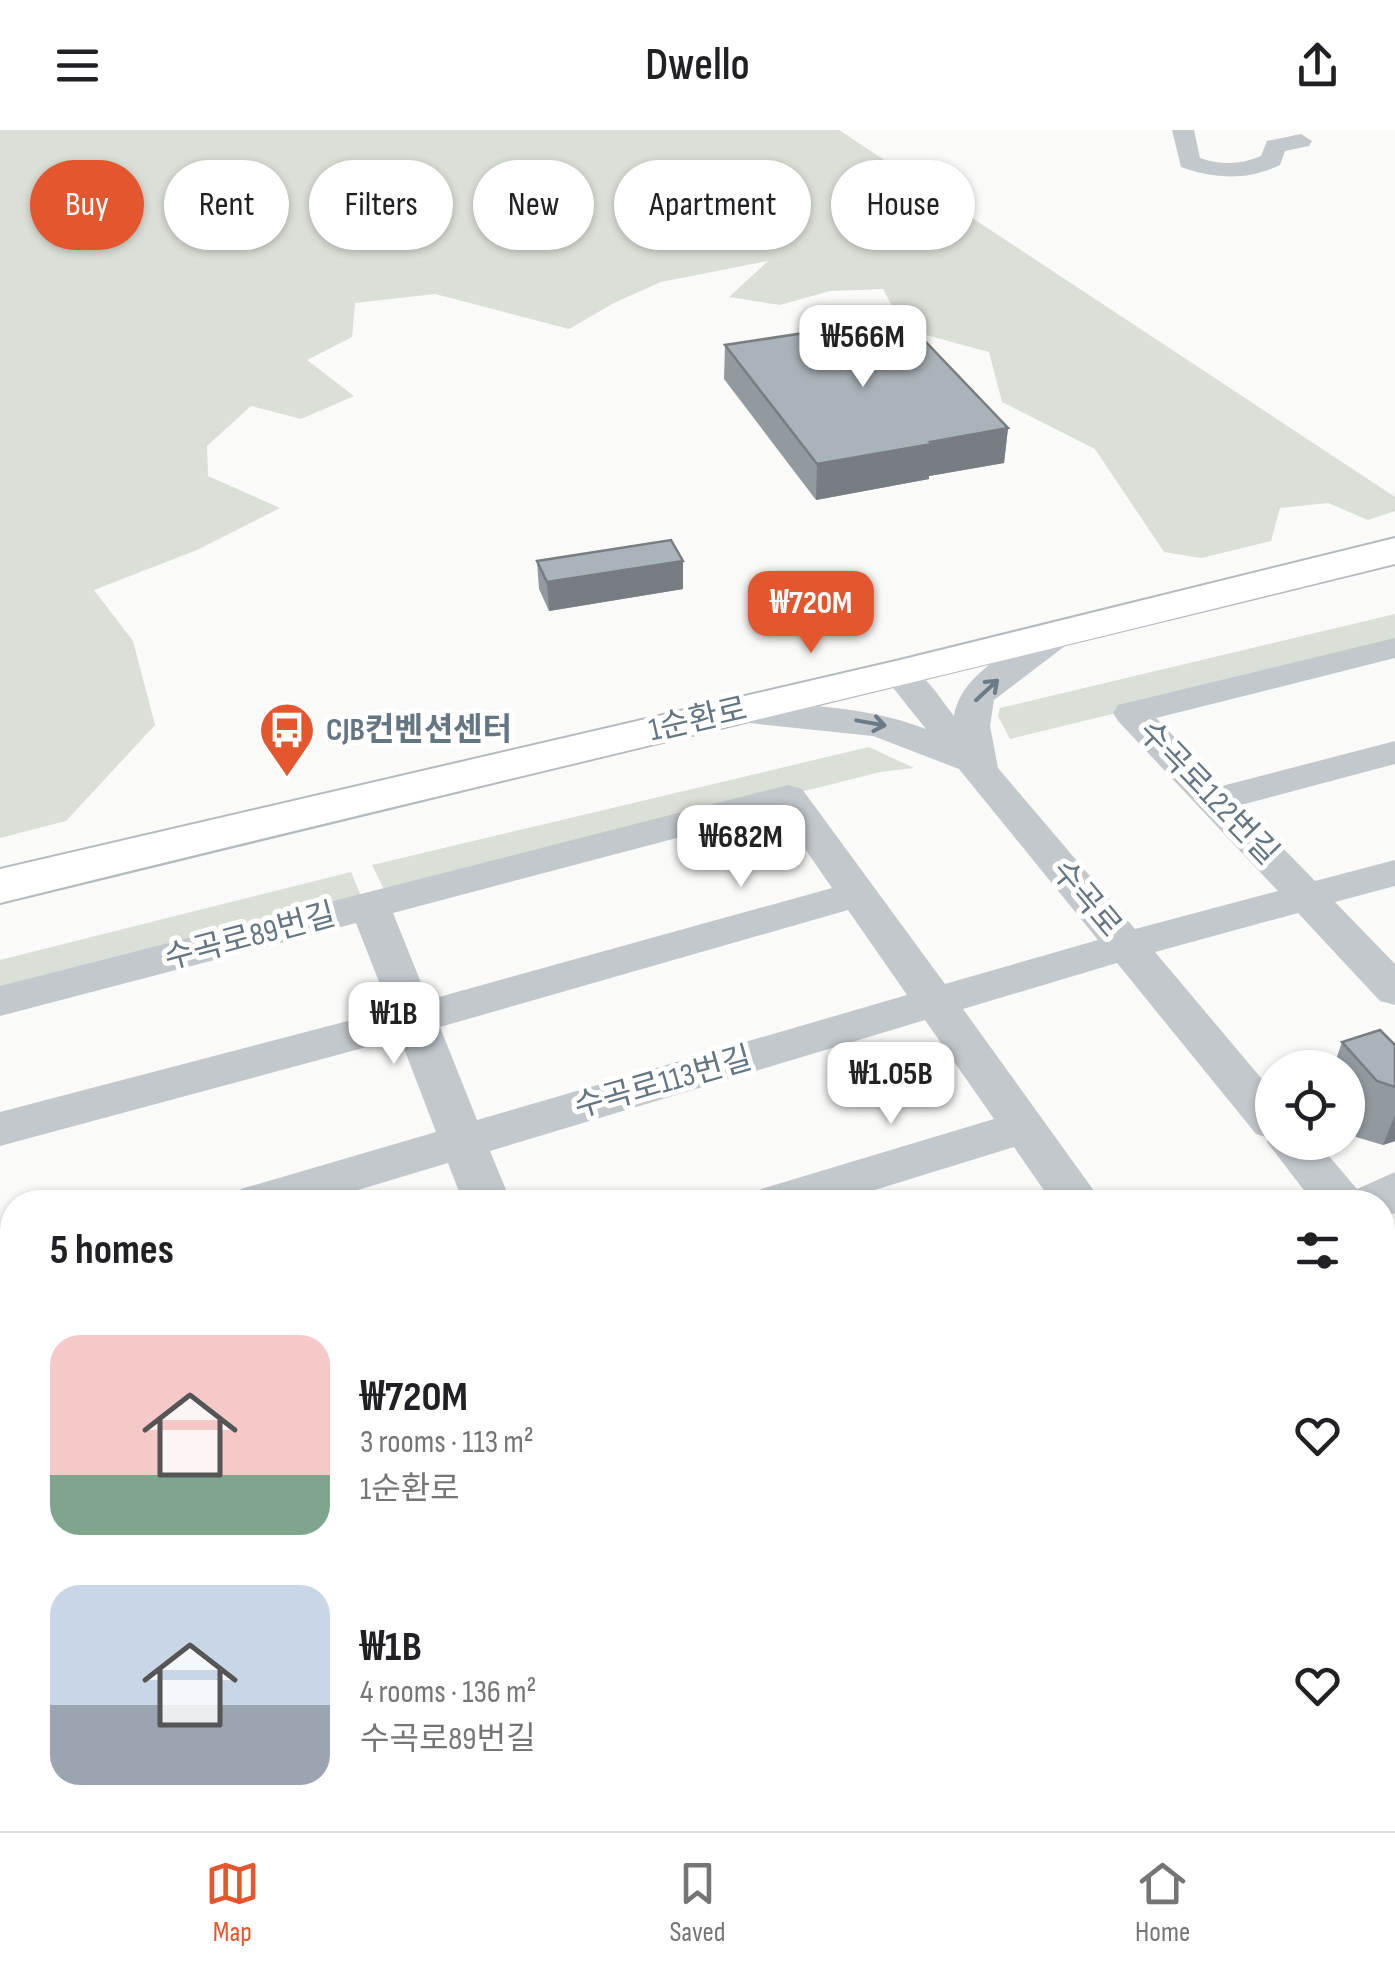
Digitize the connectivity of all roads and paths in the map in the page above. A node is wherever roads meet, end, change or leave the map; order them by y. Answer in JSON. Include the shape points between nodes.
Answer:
{"nodes":[{"id":1,"x":1183,"y":130,"type":"edge"},
{"id":2,"x":1302,"y":140,"type":"dead end"},
{"id":3,"x":1395,"y":551,"type":"edge"},
{"id":4,"x":1057,"y":636,"type":"junction"},
{"id":5,"x":1395,"y":648,"type":"edge"},
{"id":6,"x":900,"y":674,"type":"junction"},
{"id":7,"x":739,"y":711,"type":"junction"},
{"id":8,"x":1395,"y":752,"type":"edge"},
{"id":9,"x":980,"y":771,"type":"junction"},
{"id":10,"x":1215,"y":800,"type":"junction"},
{"id":11,"x":1395,"y":873,"type":"edge"},
{"id":12,"x":0,"y":886,"type":"edge"},
{"id":13,"x":858,"y":894,"type":"junction"},
{"id":14,"x":1308,"y":896,"type":"junction"},
{"id":15,"x":370,"y":906,"type":"junction"},
{"id":16,"x":1125,"y":946,"type":"junction"},
{"id":17,"x":1395,"y":990,"type":"edge"},
{"id":18,"x":0,"y":1001,"type":"edge"},
{"id":19,"x":936,"y":1003,"type":"junction"},
{"id":20,"x":414,"y":1019,"type":"junction"},
{"id":21,"x":1255,"y":1102,"type":"edge"},
{"id":22,"x":1023,"y":1127,"type":"junction"},
{"id":23,"x":0,"y":1129,"type":"edge"},
{"id":24,"x":464,"y":1142,"type":"junction"},
{"id":25,"x":1305,"y":1160,"type":"edge"},
{"id":26,"x":299,"y":1190,"type":"edge"},
{"id":27,"x":482,"y":1190,"type":"edge"},
{"id":28,"x":818,"y":1190,"type":"edge"},
{"id":29,"x":1069,"y":1190,"type":"edge"},
{"id":30,"x":1330,"y":1190,"type":"edge"}],
"edges":[{"from":1,"to":2,"type":"street","via":[[1190,162],[1204,168],[1260,166],[1272,160],[1275,146]]},
{"from":3,"to":4,"type":"main road","name":"1순환로"},
{"from":4,"to":6,"type":"main road","name":"1순환로"},
{"from":9,"to":4,"type":"street","one_way":true,"via":[[974,702]]},
{"from":5,"to":10,"type":"street","name":"수곡로122번길","via":[[1131,713]]},
{"from":6,"to":7,"type":"main road","name":"1순환로"},
{"from":6,"to":9,"type":"street","name":"수곡로"},
{"from":7,"to":9,"type":"street","one_way":true,"via":[[884,726],[924,738]]},
{"from":7,"to":12,"type":"main road","name":"1순환로"},
{"from":8,"to":10,"type":"street"},
{"from":9,"to":16,"type":"street","name":"수곡로"},
{"from":10,"to":14,"type":"street","name":"수곡로122번길"},
{"from":11,"to":14,"type":"street","name":"수곡로113번길"},
{"from":13,"to":15,"type":"street","name":"수곡로89번길","via":[[788,797]]},
{"from":13,"to":19,"type":"street"},
{"from":13,"to":20,"type":"street"},
{"from":14,"to":16,"type":"street","name":"수곡로113번길"},
{"from":14,"to":17,"type":"street","name":"수곡로122번길"},
{"from":15,"to":18,"type":"street","name":"수곡로89번길"},
{"from":15,"to":20,"type":"street","name":"수곡로89번길"},
{"from":16,"to":19,"type":"street","name":"수곡로113번길"},
{"from":16,"to":21,"type":"street","name":"수곡로"},
{"from":19,"to":22,"type":"street"},
{"from":19,"to":24,"type":"street","name":"수곡로113번길"},
{"from":20,"to":23,"type":"street"},
{"from":20,"to":24,"type":"street","name":"수곡로89번길"},
{"from":22,"to":28,"type":"street"},
{"from":22,"to":29,"type":"street"},
{"from":24,"to":26,"type":"street","name":"수곡로113번길"},
{"from":24,"to":27,"type":"street","name":"수곡로89번길"},
{"from":25,"to":30,"type":"street"}]}
